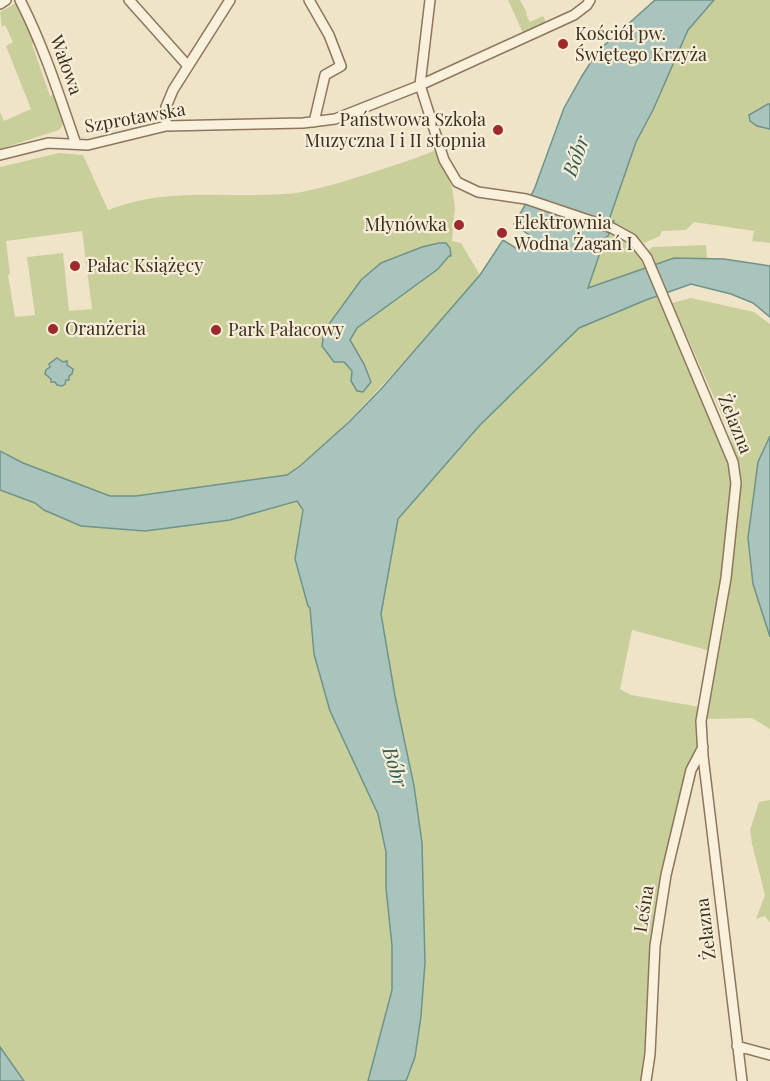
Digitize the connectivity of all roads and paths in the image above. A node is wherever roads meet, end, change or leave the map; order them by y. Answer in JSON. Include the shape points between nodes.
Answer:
{"nodes":[{"id":1,"x":6,"y":0,"type":"edge"},
{"id":2,"x":20,"y":0,"type":"edge"},
{"id":3,"x":129,"y":0,"type":"edge"},
{"id":4,"x":230,"y":0,"type":"edge"},
{"id":5,"x":309,"y":0,"type":"edge"},
{"id":6,"x":430,"y":0,"type":"edge"},
{"id":7,"x":590,"y":0,"type":"edge"},
{"id":8,"x":0,"y":4,"type":"edge"},
{"id":9,"x":188,"y":66,"type":"junction"},
{"id":10,"x":420,"y":86,"type":"junction"},
{"id":11,"x":314,"y":122,"type":"junction"},
{"id":12,"x":166,"y":126,"type":"junction"},
{"id":13,"x":76,"y":144,"type":"junction"},
{"id":14,"x":0,"y":155,"type":"edge"},
{"id":15,"x":703,"y":747,"type":"junction"},
{"id":16,"x":737,"y":1046,"type":"junction"},
{"id":17,"x":770,"y":1055,"type":"edge"},
{"id":18,"x":646,"y":1081,"type":"edge"},
{"id":19,"x":742,"y":1081,"type":"edge"}],
"edges":[{"from":1,"to":8,"type":"street"},
{"from":2,"to":13,"type":"street","name":"Wałowa","via":[[37,33]]},
{"from":3,"to":9,"type":"street"},
{"from":4,"to":9,"type":"street"},
{"from":5,"to":11,"type":"street","via":[[341,66],[325,75]]},
{"from":6,"to":10,"type":"street","name":"Żelazna"},
{"from":7,"to":10,"type":"street","name":"Szprotawska","via":[[574,15]]},
{"from":9,"to":12,"type":"street","via":[[168,102]]},
{"from":10,"to":11,"type":"street","name":"Szprotawska","via":[[344,116]]},
{"from":10,"to":15,"type":"street","name":"Żelazna","via":[[444,160],[457,182],[478,192],[526,199],[612,228],[632,239],[647,258],[667,304],[736,475],[726,578],[702,721]]},
{"from":11,"to":12,"type":"street","name":"Szprotawska"},
{"from":12,"to":13,"type":"street","name":"Szprotawska","via":[[88,145]]},
{"from":13,"to":14,"type":"street","name":"Szprotawska","via":[[48,143]]},
{"from":15,"to":16,"type":"street","name":"Żelazna"},
{"from":15,"to":18,"type":"street","name":"Leśna","via":[[691,770],[666,876],[656,939]]},
{"from":16,"to":17,"type":"street"},
{"from":16,"to":19,"type":"street","name":"Żelazna"}]}
